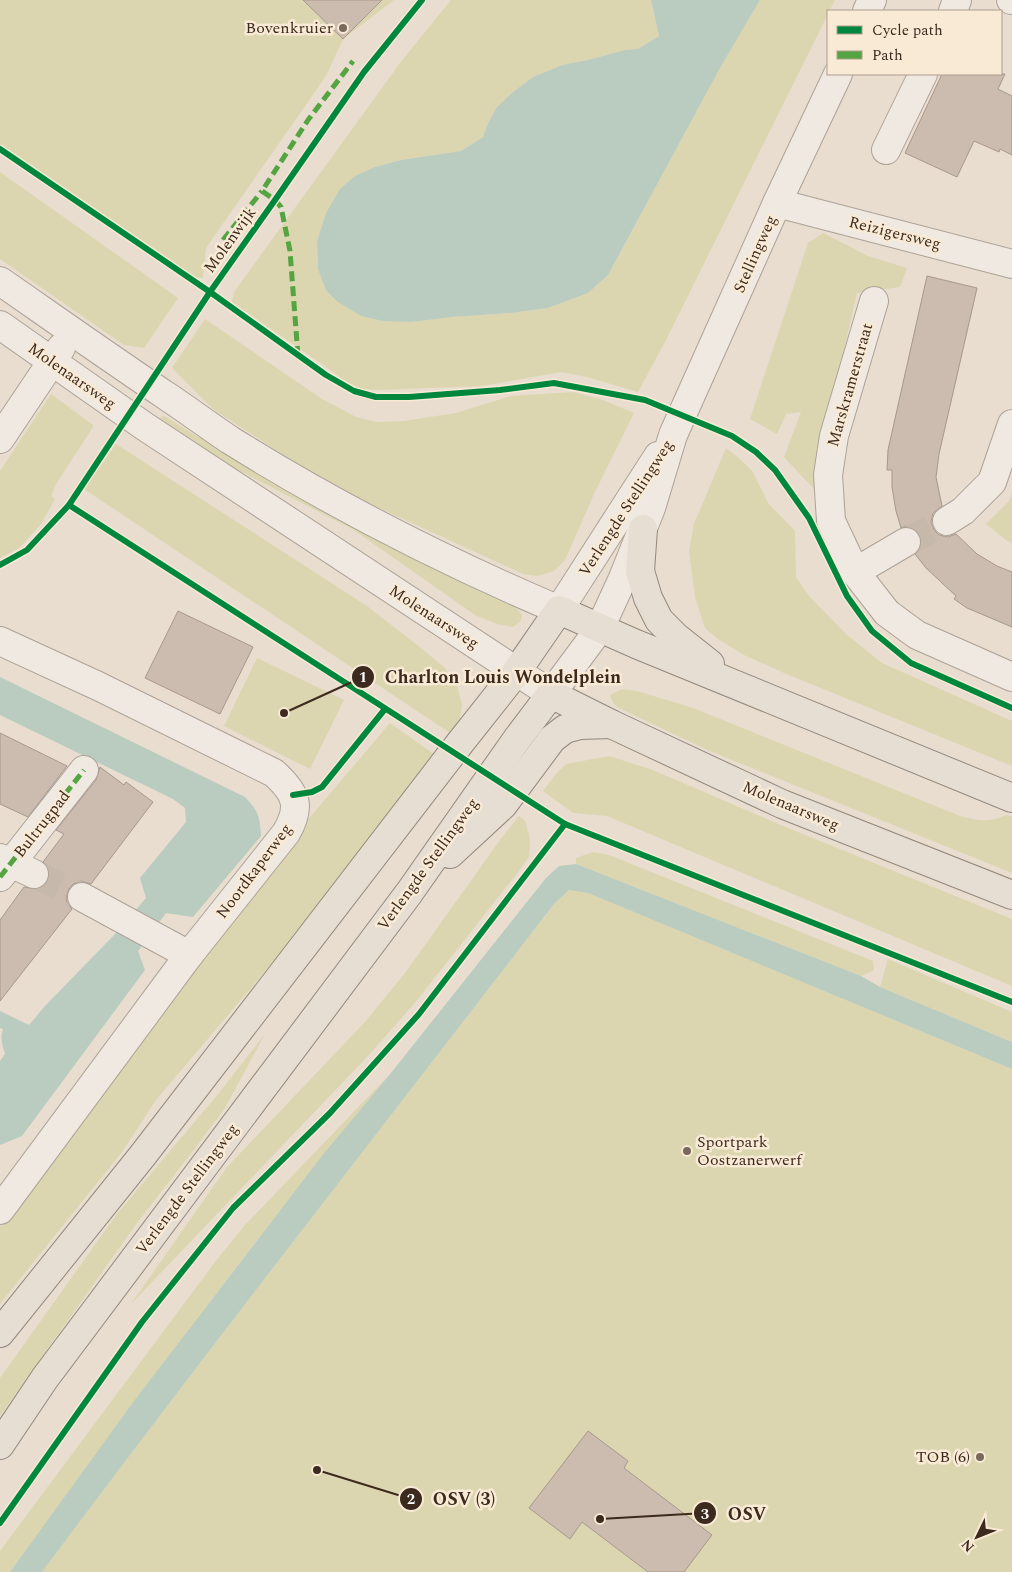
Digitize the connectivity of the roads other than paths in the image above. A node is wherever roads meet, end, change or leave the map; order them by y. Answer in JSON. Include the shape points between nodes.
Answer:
{"nodes":[{"id":1,"x":838,"y":75,"type":"edge"},
{"id":2,"x":923,"y":75,"type":"edge"},
{"id":3,"x":886,"y":150,"type":"dead end"},
{"id":4,"x":777,"y":203,"type":"junction"},
{"id":5,"x":1012,"y":264,"type":"edge"},
{"id":6,"x":0,"y":281,"type":"edge"},
{"id":7,"x":874,"y":301,"type":"dead end"},
{"id":8,"x":0,"y":325,"type":"edge"},
{"id":9,"x":72,"y":332,"type":"junction"},
{"id":10,"x":51,"y":362,"type":"junction"},
{"id":11,"x":1012,"y":426,"type":"edge"},
{"id":12,"x":673,"y":435,"type":"junction"},
{"id":13,"x":0,"y":438,"type":"edge"},
{"id":14,"x":947,"y":521,"type":"tunnel mouth"},
{"id":15,"x":643,"y":529,"type":"junction"},
{"id":16,"x":906,"y":542,"type":"tunnel mouth"},
{"id":17,"x":856,"y":572,"type":"junction"},
{"id":18,"x":559,"y":610,"type":"junction"},
{"id":19,"x":600,"y":628,"type":"junction"},
{"id":20,"x":0,"y":641,"type":"edge"},
{"id":21,"x":517,"y":671,"type":"junction"},
{"id":22,"x":1012,"y":677,"type":"edge"},
{"id":23,"x":739,"y":686,"type":"junction"},
{"id":24,"x":551,"y":694,"type":"junction"},
{"id":25,"x":611,"y":724,"type":"junction"},
{"id":26,"x":84,"y":770,"type":"dead end"},
{"id":27,"x":1012,"y":798,"type":"edge"},
{"id":28,"x":11,"y":868,"type":"edge"},
{"id":29,"x":409,"y":893,"type":"junction"},
{"id":30,"x":1012,"y":896,"type":"edge"},
{"id":31,"x":82,"y":897,"type":"tunnel mouth"},
{"id":32,"x":178,"y":948,"type":"junction"},
{"id":33,"x":5,"y":1194,"type":"edge"},
{"id":34,"x":0,"y":1333,"type":"edge"},
{"id":35,"x":0,"y":1445,"type":"edge"}],
"edges":[{"from":1,"to":4,"type":"street","name":"Stellingweg"},
{"from":2,"to":3,"type":"street"},
{"from":4,"to":5,"type":"street","name":"Reizigersweg"},
{"from":4,"to":12,"type":"street","name":"Stellingweg"},
{"from":6,"to":9,"type":"street"},
{"from":7,"to":17,"type":"street","name":"Marskramerstraat","via":[[834,436],[828,475],[831,521]]},
{"from":8,"to":10,"type":"street","name":"Molenaarsweg"},
{"from":9,"to":10,"type":"street"},
{"from":9,"to":18,"type":"street","via":[[229,439],[290,476],[500,585]]},
{"from":10,"to":13,"type":"street"},
{"from":10,"to":21,"type":"street","name":"Molenaarsweg"},
{"from":11,"to":14,"type":"street","via":[[992,482],[963,511]]},
{"from":12,"to":15,"type":"street","name":"Verlengde Stellingweg"},
{"from":12,"to":18,"type":"street","name":"Verlengde Stellingweg"},
{"from":15,"to":19,"type":"street","name":"Verlengde Stellingweg"},
{"from":15,"to":23,"type":"main road","via":[[640,572],[648,598],[660,620],[676,637]]},
{"from":16,"to":17,"type":"street"},
{"from":17,"to":22,"type":"street","name":"Marskramerstraat","via":[[887,613],[916,634]]},
{"from":18,"to":19,"type":"main road"},
{"from":18,"to":21,"type":"main road","name":"Verlengde Stellingweg"},
{"from":19,"to":23,"type":"main road"},
{"from":19,"to":24,"type":"street","name":"Verlengde Stellingweg"},
{"from":20,"to":32,"type":"street","name":"Noordkaperweg","via":[[274,773],[293,795],[295,809],[286,833]]},
{"from":21,"to":24,"type":"street","name":"Molenaarsweg"},
{"from":21,"to":34,"type":"main road","name":"Verlengde Stellingweg","via":[[143,1155]]},
{"from":23,"to":27,"type":"main road"},
{"from":24,"to":25,"type":"main road","name":"Molenaarsweg"},
{"from":24,"to":29,"type":"main road","name":"Verlengde Stellingweg"},
{"from":25,"to":29,"type":"main road","via":[[580,725],[564,730],[552,739],[503,805]]},
{"from":25,"to":30,"type":"main road","name":"Molenaarsweg","via":[[782,804]]},
{"from":26,"to":28,"type":"street","name":"Bultrugpad"},
{"from":29,"to":35,"type":"main road","name":"Verlengde Stellingweg","via":[[45,1378]]},
{"from":31,"to":32,"type":"street"},
{"from":32,"to":33,"type":"street","name":"Noordkaperweg"}]}
